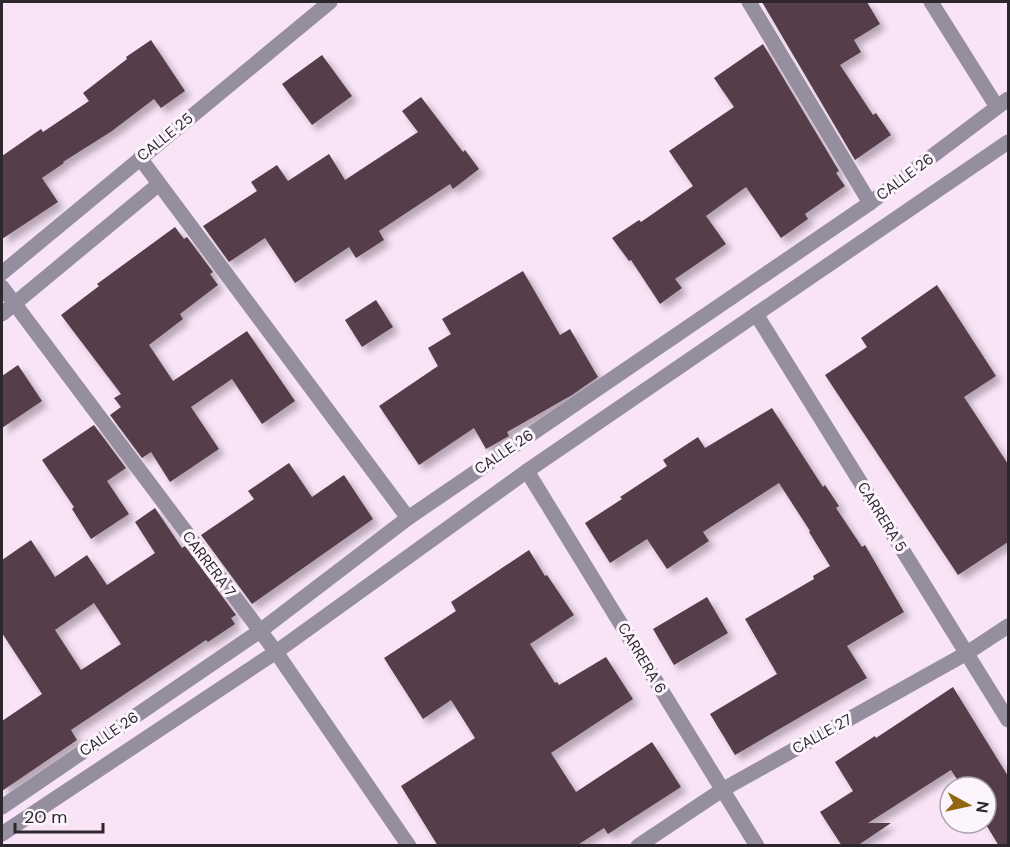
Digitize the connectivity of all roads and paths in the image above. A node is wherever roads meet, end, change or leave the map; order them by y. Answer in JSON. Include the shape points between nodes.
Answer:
{"nodes":[{"id":1,"x":330,"y":2,"type":"edge"},
{"id":2,"x":749,"y":2,"type":"edge"},
{"id":3,"x":931,"y":2,"type":"edge"},
{"id":4,"x":1003,"y":103,"type":"edge"},
{"id":5,"x":1008,"y":142,"type":"edge"},
{"id":6,"x":140,"y":158,"type":"junction"},
{"id":7,"x":159,"y":184,"type":"junction"},
{"id":8,"x":870,"y":203,"type":"junction"},
{"id":9,"x":2,"y":273,"type":"edge"},
{"id":10,"x":2,"y":287,"type":"edge"},
{"id":11,"x":8,"y":309,"type":"edge"},
{"id":12,"x":756,"y":314,"type":"junction"},
{"id":13,"x":527,"y":471,"type":"junction"},
{"id":14,"x":408,"y":518,"type":"junction"},
{"id":15,"x":1008,"y":626,"type":"edge"},
{"id":16,"x":260,"y":631,"type":"junction"},
{"id":17,"x":276,"y":652,"type":"junction"},
{"id":18,"x":967,"y":653,"type":"junction"},
{"id":19,"x":1008,"y":720,"type":"edge"},
{"id":20,"x":722,"y":790,"type":"junction"},
{"id":21,"x":2,"y":807,"type":"edge"},
{"id":22,"x":2,"y":834,"type":"edge"},
{"id":23,"x":409,"y":846,"type":"edge"},
{"id":24,"x":638,"y":846,"type":"edge"},
{"id":25,"x":757,"y":846,"type":"edge"}],
"edges":[{"from":1,"to":6,"type":"street","name":"CALLE 25"},
{"from":2,"to":8,"type":"street"},
{"from":3,"to":4,"type":"street"},
{"from":4,"to":8,"type":"street","name":"CALLE 26"},
{"from":5,"to":12,"type":"street","name":"CALLE 26"},
{"from":6,"to":7,"type":"street"},
{"from":6,"to":9,"type":"street","name":"CALLE 25"},
{"from":7,"to":11,"type":"street"},
{"from":7,"to":14,"type":"street"},
{"from":8,"to":14,"type":"street","name":"CALLE 26"},
{"from":10,"to":11,"type":"street","name":"CARRERA 7"},
{"from":11,"to":16,"type":"street","name":"CARRERA 7"},
{"from":12,"to":13,"type":"street","name":"CALLE 26"},
{"from":12,"to":18,"type":"street","name":"CARRERA 5"},
{"from":13,"to":17,"type":"street","name":"CALLE 26"},
{"from":13,"to":20,"type":"street","name":"CARRERA 6"},
{"from":14,"to":16,"type":"street","name":"CALLE 26"},
{"from":15,"to":18,"type":"street","name":"CALLE 27"},
{"from":16,"to":17,"type":"street","name":"CARRERA 7"},
{"from":16,"to":21,"type":"street","name":"CALLE 26"},
{"from":17,"to":22,"type":"street","name":"CALLE 26"},
{"from":17,"to":23,"type":"street","name":"CARRERA 7"},
{"from":18,"to":19,"type":"street","name":"CARRERA 5"},
{"from":18,"to":20,"type":"street","name":"CALLE 27"},
{"from":20,"to":24,"type":"street","name":"CALLE 27"},
{"from":20,"to":25,"type":"street","name":"CARRERA 6"}]}
